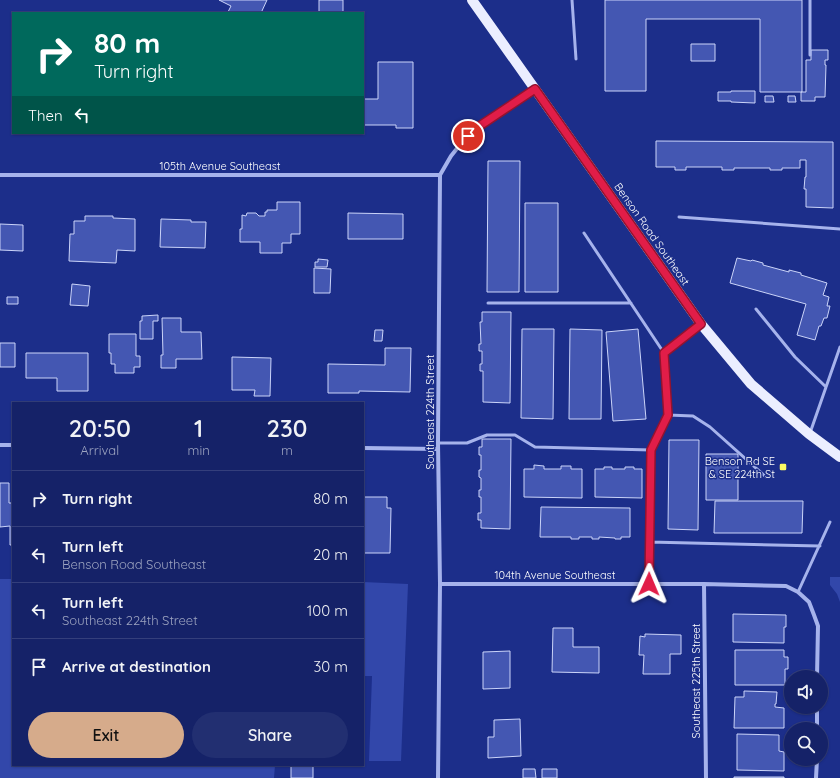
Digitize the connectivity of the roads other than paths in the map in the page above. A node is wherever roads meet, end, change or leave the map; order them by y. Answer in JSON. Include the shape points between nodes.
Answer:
{"nodes":[{"id":1,"x":472,"y":0,"type":"edge"},
{"id":2,"x":572,"y":0,"type":"edge"},
{"id":3,"x":810,"y":0,"type":"edge"},
{"id":4,"x":810,"y":55,"type":"dead end"},
{"id":5,"x":576,"y":59,"type":"dead end"},
{"id":6,"x":535,"y":89,"type":"junction"},
{"id":7,"x":0,"y":175,"type":"edge"},
{"id":8,"x":440,"y":175,"type":"junction"},
{"id":9,"x":678,"y":217,"type":"dead end"},
{"id":10,"x":840,"y":229,"type":"edge"},
{"id":11,"x":584,"y":233,"type":"dead end"},
{"id":12,"x":488,"y":303,"type":"dead end"},
{"id":13,"x":631,"y":304,"type":"junction"},
{"id":14,"x":756,"y":309,"type":"dead end"},
{"id":15,"x":701,"y":324,"type":"junction"},
{"id":16,"x":840,"y":347,"type":"edge"},
{"id":17,"x":664,"y":353,"type":"junction"},
{"id":18,"x":826,"y":387,"type":"junction"},
{"id":19,"x":668,"y":415,"type":"junction"},
{"id":20,"x":809,"y":434,"type":"junction"},
{"id":21,"x":438,"y":444,"type":"junction"},
{"id":22,"x":0,"y":445,"type":"edge"},
{"id":23,"x":12,"y":445,"type":"edge"},
{"id":24,"x":364,"y":448,"type":"edge"},
{"id":25,"x":438,"y":449,"type":"junction"},
{"id":26,"x":651,"y":450,"type":"junction"},
{"id":27,"x":840,"y":457,"type":"edge"},
{"id":28,"x":766,"y":477,"type":"dead end"},
{"id":29,"x":830,"y":522,"type":"dead end"},
{"id":30,"x":649,"y":542,"type":"junction"},
{"id":31,"x":820,"y":546,"type":"junction"},
{"id":32,"x":440,"y":584,"type":"junction"},
{"id":33,"x":649,"y":584,"type":"junction"},
{"id":34,"x":704,"y":584,"type":"junction"},
{"id":35,"x":798,"y":592,"type":"junction"},
{"id":36,"x":817,"y":670,"type":"edge"},
{"id":37,"x":817,"y":766,"type":"edge"},
{"id":38,"x":438,"y":778,"type":"edge"},
{"id":39,"x":706,"y":778,"type":"edge"},
{"id":40,"x":816,"y":778,"type":"edge"}],
"edges":[{"from":1,"to":6,"type":"main road","name":"Benson Road Southeast"},
{"from":2,"to":5,"type":"lane"},
{"from":3,"to":4,"type":"lane"},
{"from":6,"to":8,"type":"street","name":"Southeast 224th Street","via":[[478,127],[451,156]]},
{"from":6,"to":15,"type":"main road","name":"Benson Road Southeast"},
{"from":7,"to":8,"type":"street","name":"105th Avenue Southeast"},
{"from":8,"to":21,"type":"street","name":"Southeast 224th Street"},
{"from":9,"to":10,"type":"lane"},
{"from":11,"to":13,"type":"lane"},
{"from":12,"to":13,"type":"lane"},
{"from":13,"to":17,"type":"lane"},
{"from":14,"to":18,"type":"lane","via":[[795,357]]},
{"from":15,"to":17,"type":"lane"},
{"from":15,"to":20,"type":"main road","name":"Benson Road Southeast","via":[[751,384]]},
{"from":16,"to":18,"type":"lane"},
{"from":17,"to":19,"type":"lane"},
{"from":18,"to":20,"type":"lane"},
{"from":19,"to":26,"type":"lane"},
{"from":19,"to":28,"type":"lane","via":[[693,416],[710,427]]},
{"from":20,"to":27,"type":"main road","name":"Benson Road Southeast"},
{"from":21,"to":25,"type":"street","name":"Southeast 224th Street"},
{"from":21,"to":26,"type":"lane","via":[[467,443],[487,435],[514,435],[535,447]]},
{"from":22,"to":23,"type":"street"},
{"from":24,"to":25,"type":"street"},
{"from":25,"to":32,"type":"street","name":"Southeast 224th Street"},
{"from":26,"to":30,"type":"lane"},
{"from":29,"to":31,"type":"lane"},
{"from":30,"to":31,"type":"lane"},
{"from":30,"to":33,"type":"lane"},
{"from":31,"to":35,"type":"lane"},
{"from":32,"to":33,"type":"street","name":"104th Avenue Southeast"},
{"from":32,"to":38,"type":"street","name":"Southeast 224th Street"},
{"from":33,"to":34,"type":"street","name":"104th Avenue Southeast"},
{"from":34,"to":35,"type":"street","name":"104th Avenue Southeast","via":[[786,586]]},
{"from":34,"to":39,"type":"street","name":"Southeast 225th Street"},
{"from":35,"to":36,"type":"street","name":"104th Avenue Southeast","via":[[809,602],[818,626]]},
{"from":37,"to":40,"type":"street"}]}
